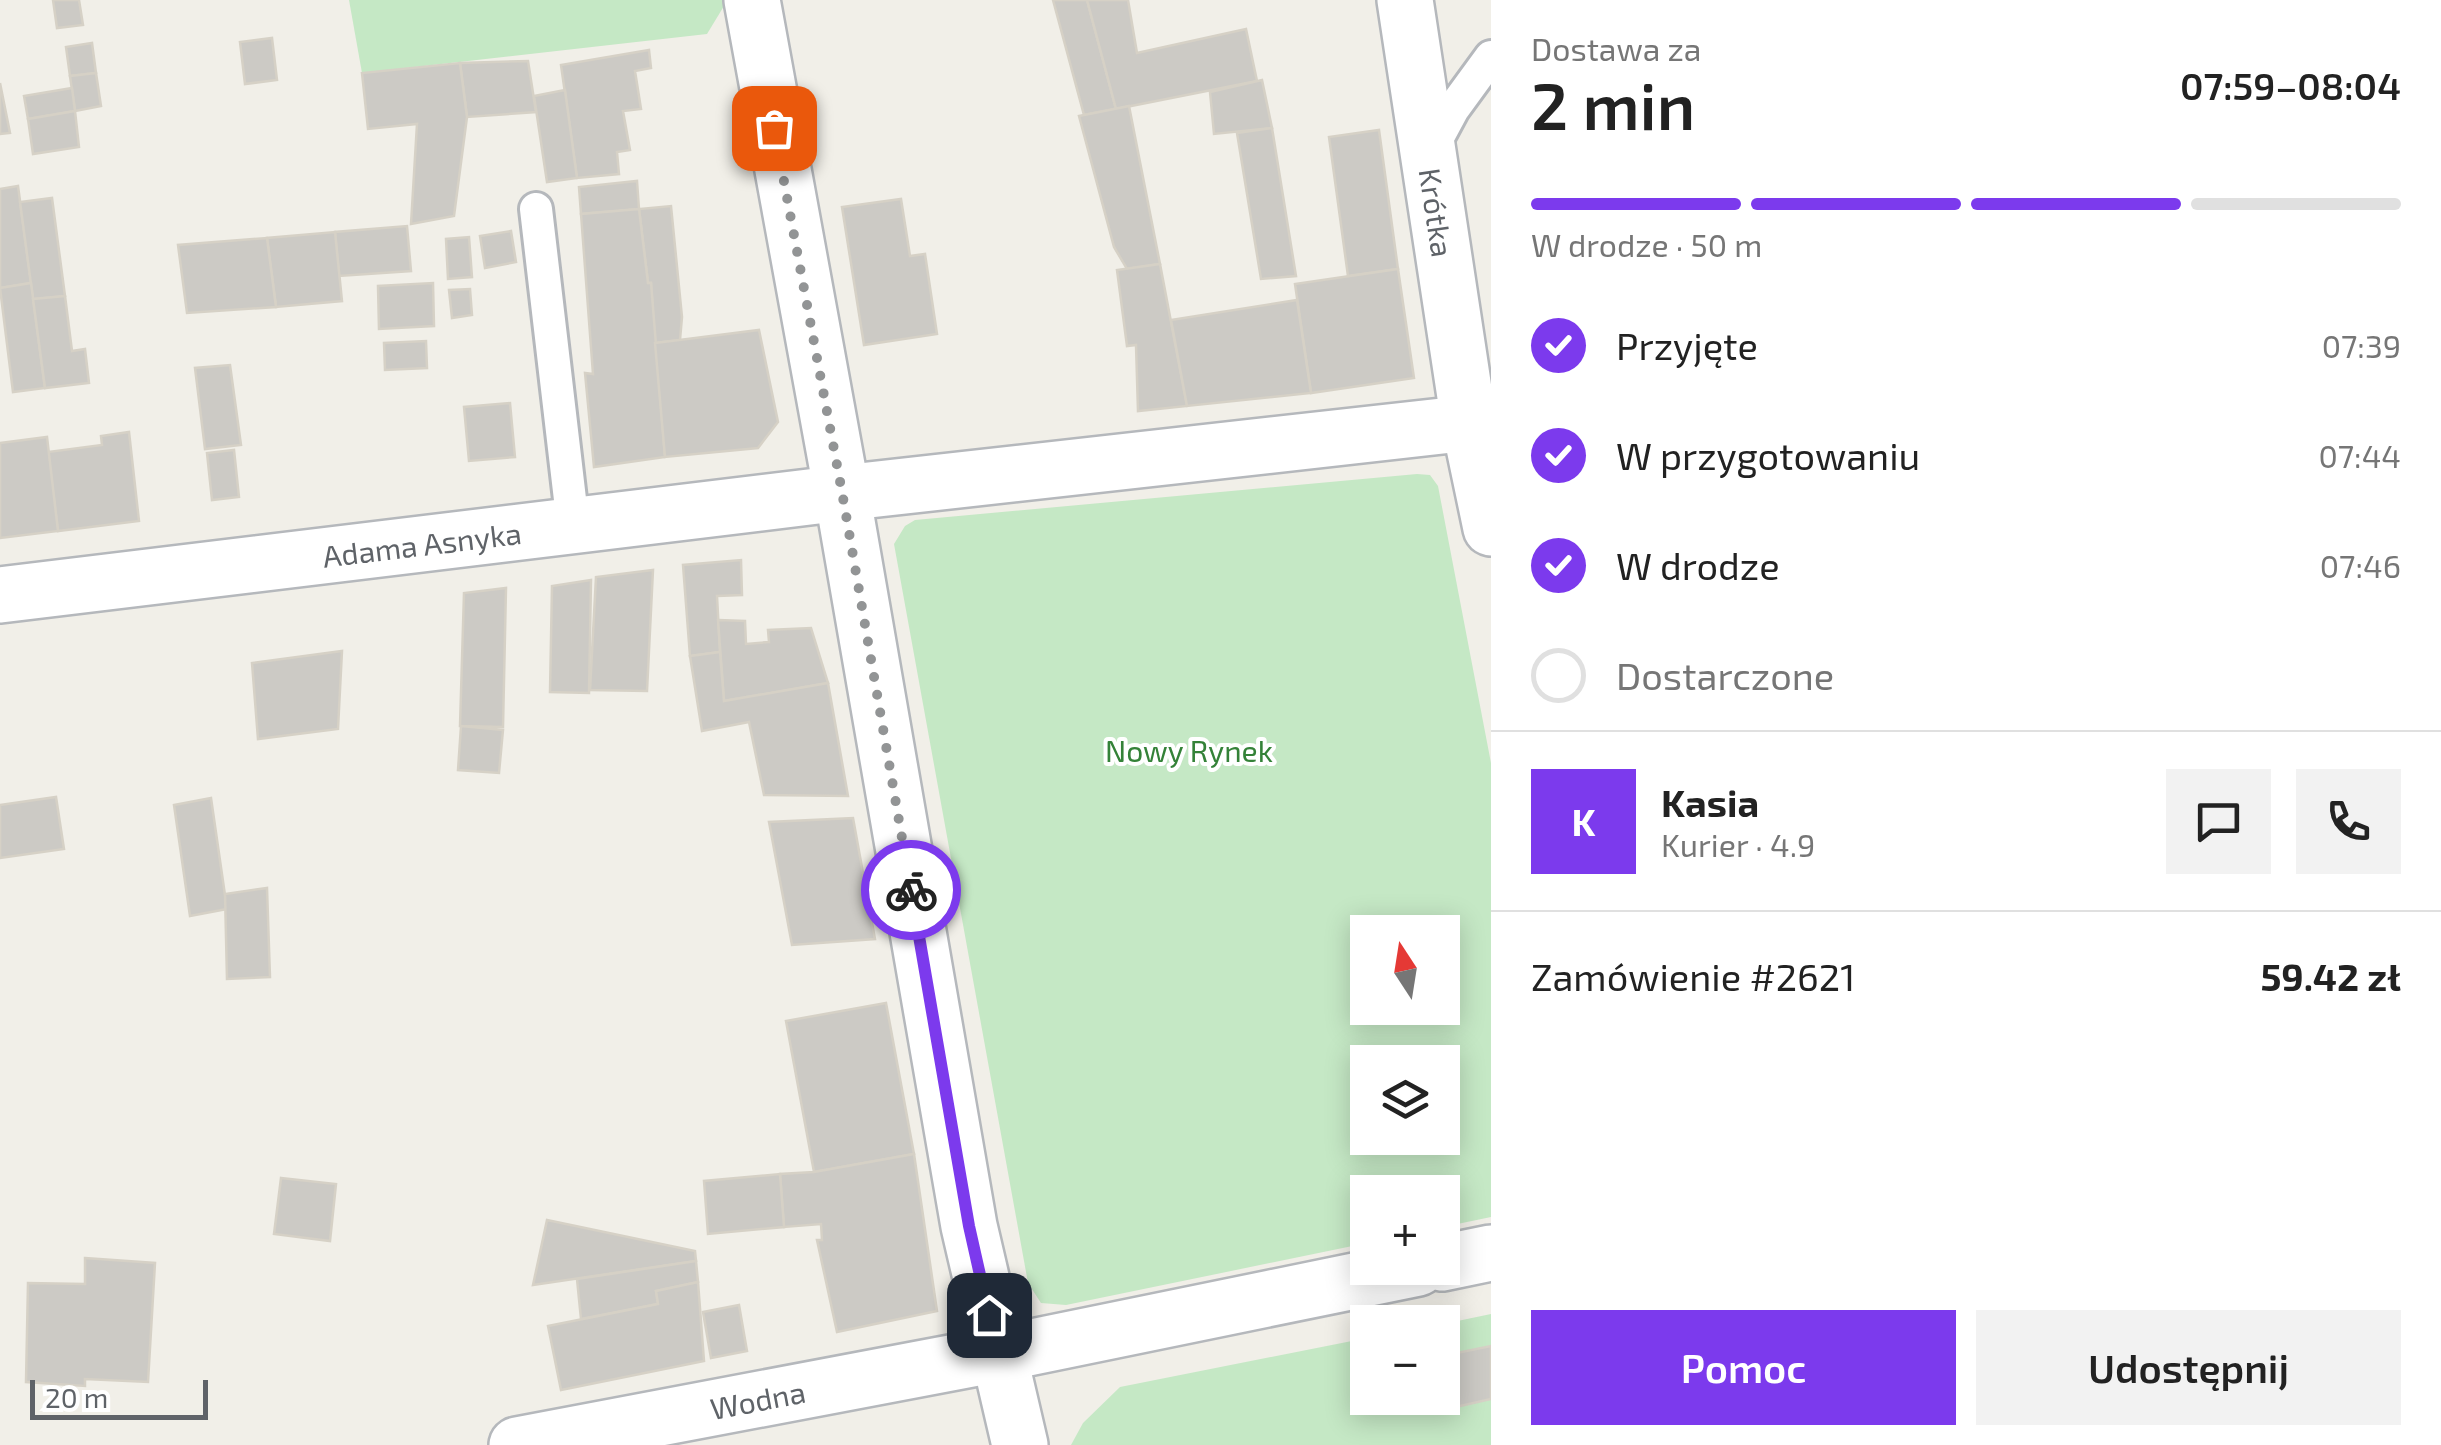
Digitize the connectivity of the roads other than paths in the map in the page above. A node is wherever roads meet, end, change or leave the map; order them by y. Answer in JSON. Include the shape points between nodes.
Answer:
{"nodes":[{"id":1,"x":752,"y":0,"type":"edge"},
{"id":2,"x":1405,"y":0,"type":"edge"},
{"id":3,"x":1491,"y":57,"type":"edge"},
{"id":4,"x":1428,"y":154,"type":"junction"},
{"id":5,"x":536,"y":209,"type":"dead end"},
{"id":6,"x":1469,"y":423,"type":"junction"},
{"id":7,"x":842,"y":492,"type":"junction"},
{"id":8,"x":573,"y":524,"type":"junction"},
{"id":9,"x":1491,"y":528,"type":"edge"},
{"id":10,"x":0,"y":595,"type":"edge"},
{"id":11,"x":1491,"y":1253,"type":"edge"},
{"id":12,"x":1460,"y":1259,"type":"edge"},
{"id":13,"x":1350,"y":1282,"type":"edge"},
{"id":14,"x":998,"y":1354,"type":"junction"},
{"id":15,"x":517,"y":1445,"type":"edge"},
{"id":16,"x":1020,"y":1445,"type":"edge"}],
"edges":[{"from":1,"to":7,"type":"street"},
{"from":2,"to":4,"type":"street","name":"Krótka"},
{"from":3,"to":4,"type":"lane"},
{"from":4,"to":6,"type":"street","name":"Krótka"},
{"from":5,"to":8,"type":"lane"},
{"from":6,"to":7,"type":"street"},
{"from":6,"to":9,"type":"street"},
{"from":7,"to":8,"type":"street","name":"Adama Asnyka"},
{"from":7,"to":14,"type":"street","via":[[969,1226]]},
{"from":8,"to":10,"type":"street","name":"Adama Asnyka"},
{"from":11,"to":12,"type":"street"},
{"from":13,"to":14,"type":"street"},
{"from":14,"to":15,"type":"street","name":"Wodna"},
{"from":14,"to":16,"type":"street"}]}
